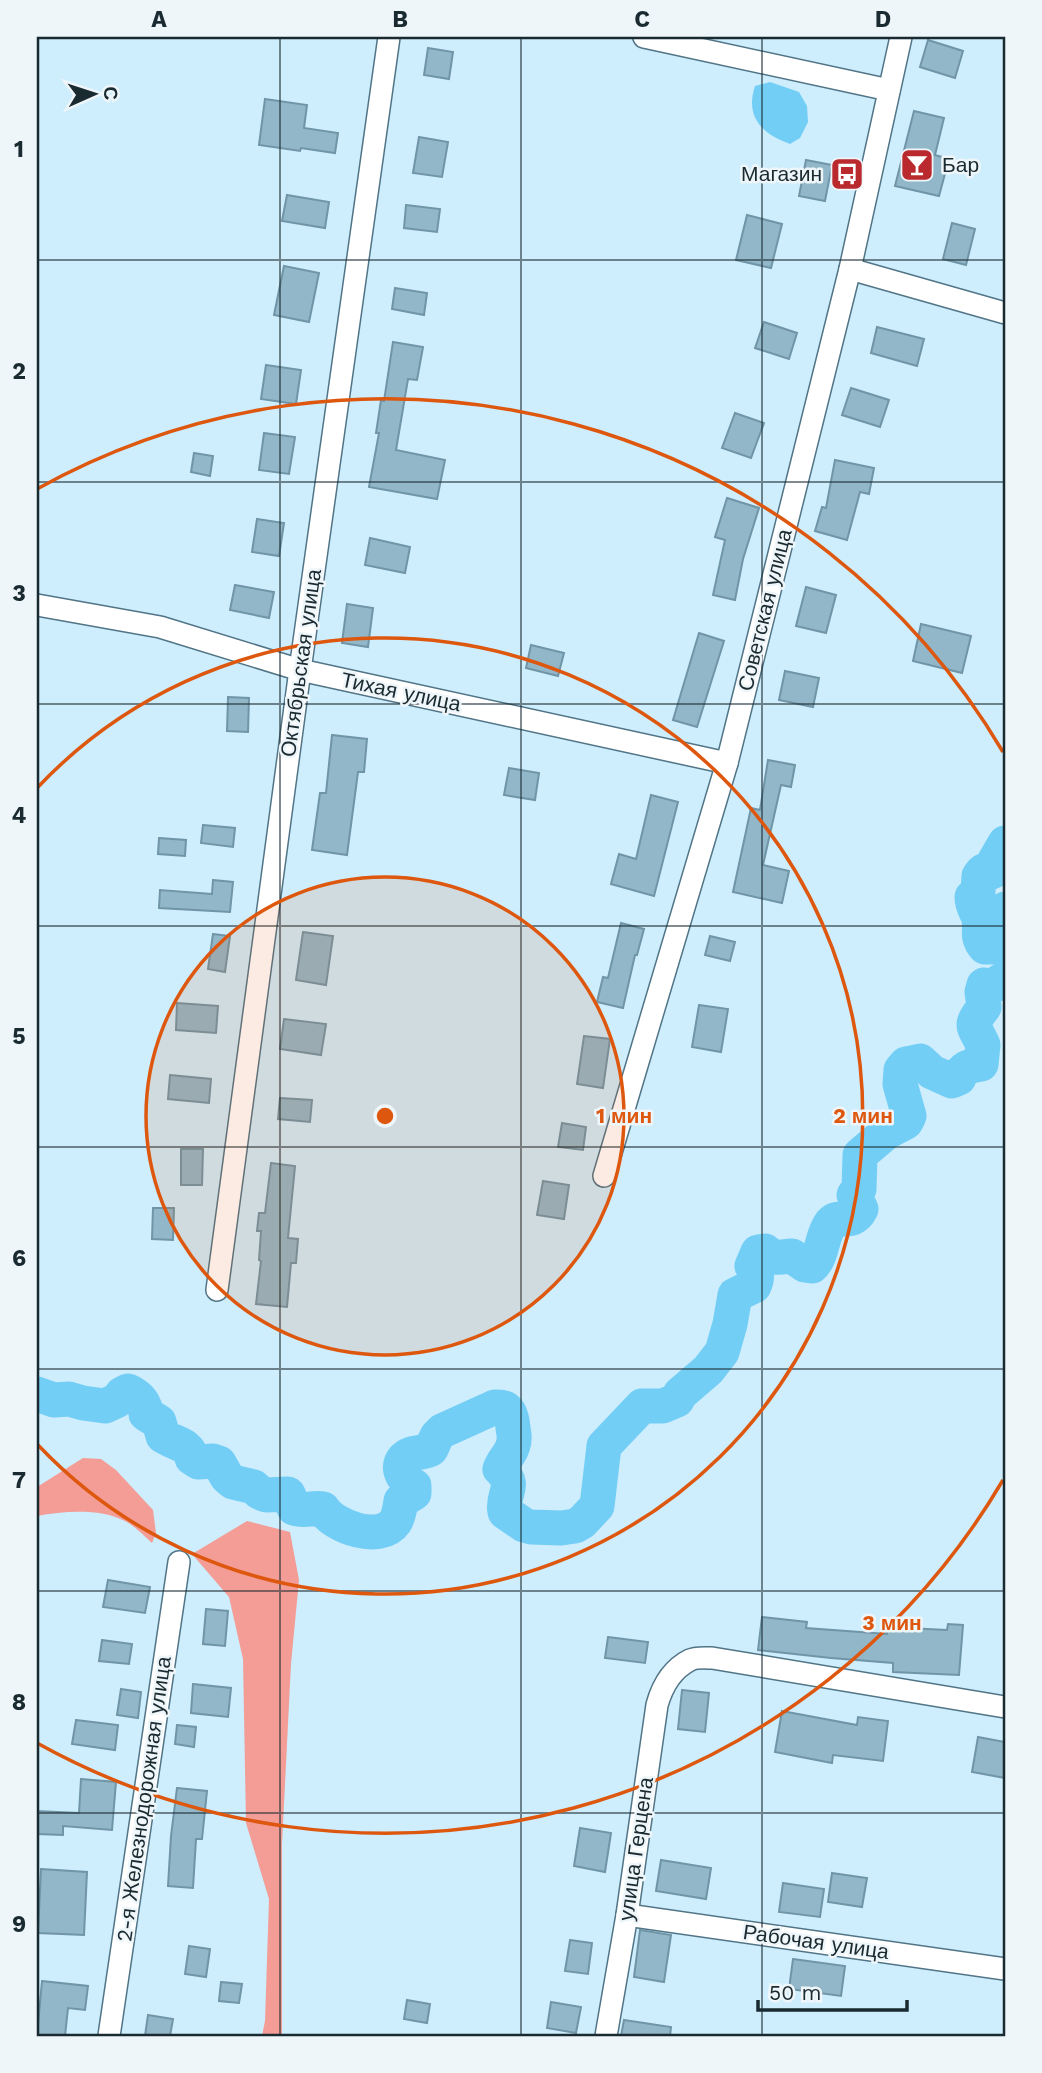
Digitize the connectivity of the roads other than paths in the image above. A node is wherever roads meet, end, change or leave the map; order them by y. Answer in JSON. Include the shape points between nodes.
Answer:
{"nodes":[{"id":1,"x":389,"y":37,"type":"edge"},
{"id":2,"x":644,"y":37,"type":"edge"},
{"id":3,"x":901,"y":37,"type":"edge"},
{"id":4,"x":889,"y":90,"type":"junction"},
{"id":5,"x":850,"y":269,"type":"junction"},
{"id":6,"x":1005,"y":313,"type":"edge"},
{"id":7,"x":37,"y":606,"type":"edge"},
{"id":8,"x":300,"y":670,"type":"junction"},
{"id":9,"x":727,"y":763,"type":"junction"},
{"id":10,"x":604,"y":1176,"type":"dead end"},
{"id":11,"x":218,"y":1290,"type":"dead end"},
{"id":12,"x":179,"y":1562,"type":"dead end"},
{"id":13,"x":1005,"y":1707,"type":"edge"},
{"id":14,"x":626,"y":1915,"type":"junction"},
{"id":15,"x":1005,"y":1969,"type":"edge"},
{"id":16,"x":109,"y":2036,"type":"edge"},
{"id":17,"x":606,"y":2036,"type":"edge"}],
"edges":[{"from":1,"to":8,"type":"street","name":"Октябрьская улица"},
{"from":2,"to":4,"type":"street"},
{"from":3,"to":4,"type":"street","name":"Советская улица"},
{"from":4,"to":5,"type":"street","name":"Советская улица"},
{"from":5,"to":6,"type":"street"},
{"from":5,"to":9,"type":"street","name":"Советская улица"},
{"from":7,"to":8,"type":"street","name":"Тихая улица","via":[[160,627]]},
{"from":8,"to":9,"type":"street","name":"Тихая улица"},
{"from":8,"to":11,"type":"street","name":"Октябрьская улица"},
{"from":9,"to":10,"type":"street","name":"Советская улица"},
{"from":12,"to":16,"type":"street","name":"2-я Железнодорожная улица"},
{"from":13,"to":14,"type":"street","name":"улица Герцена","via":[[712,1658],[691,1659],[669,1677],[657,1705]]},
{"from":14,"to":15,"type":"street","name":"Рабочая улица"},
{"from":14,"to":17,"type":"street","name":"улица Герцена"}]}
